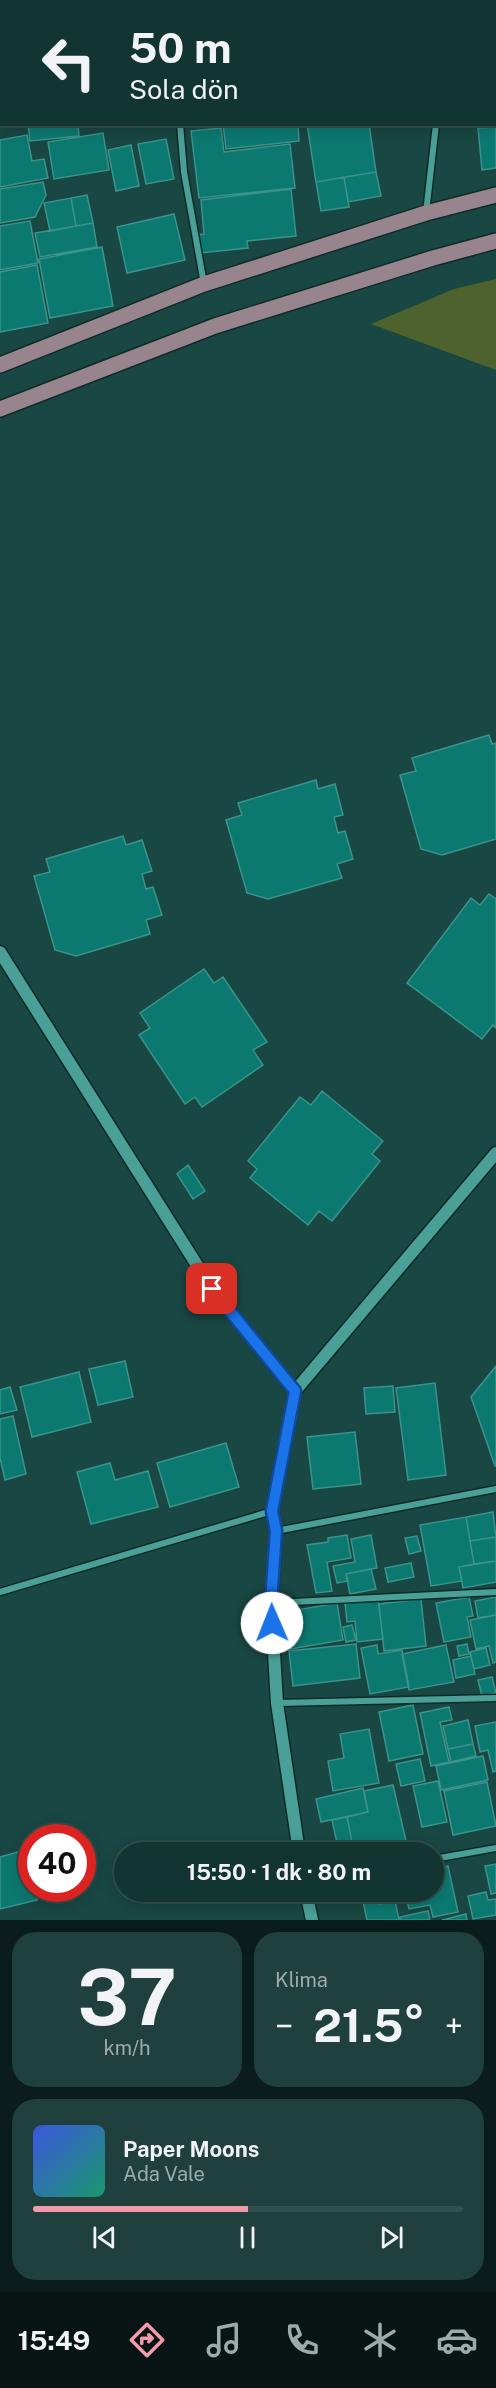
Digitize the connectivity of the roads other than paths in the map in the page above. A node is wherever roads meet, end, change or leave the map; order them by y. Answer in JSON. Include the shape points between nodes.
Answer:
{"nodes":[{"id":1,"x":180,"y":126,"type":"edge"},
{"id":2,"x":436,"y":126,"type":"edge"},
{"id":3,"x":496,"y":195,"type":"edge"},
{"id":4,"x":426,"y":213,"type":"junction"},
{"id":5,"x":496,"y":242,"type":"edge"},
{"id":6,"x":204,"y":284,"type":"junction"},
{"id":7,"x":0,"y":365,"type":"edge"},
{"id":8,"x":0,"y":409,"type":"edge"},
{"id":9,"x":0,"y":952,"type":"edge"},
{"id":10,"x":496,"y":1153,"type":"edge"},
{"id":11,"x":295,"y":1391,"type":"junction"},
{"id":12,"x":496,"y":1489,"type":"edge"},
{"id":13,"x":272,"y":1511,"type":"junction"},
{"id":14,"x":276,"y":1531,"type":"junction"},
{"id":15,"x":0,"y":1592,"type":"edge"},
{"id":16,"x":496,"y":1592,"type":"edge"},
{"id":17,"x":271,"y":1603,"type":"junction"},
{"id":18,"x":496,"y":1698,"type":"edge"},
{"id":19,"x":277,"y":1703,"type":"junction"},
{"id":20,"x":298,"y":1842,"type":"edge"},
{"id":21,"x":496,"y":1848,"type":"edge"},
{"id":22,"x":444,"y":1857,"type":"edge"},
{"id":23,"x":308,"y":1902,"type":"edge"},
{"id":24,"x":312,"y":1920,"type":"edge"}],
"edges":[{"from":1,"to":6,"type":"street","via":[[184,172]]},
{"from":2,"to":4,"type":"street"},
{"from":3,"to":4,"type":"main road"},
{"from":4,"to":6,"type":"main road"},
{"from":5,"to":8,"type":"main road","via":[[432,258],[215,326]]},
{"from":6,"to":7,"type":"main road"},
{"from":9,"to":11,"type":"street","via":[[212,1289]]},
{"from":10,"to":11,"type":"street"},
{"from":11,"to":13,"type":"street"},
{"from":12,"to":14,"type":"street"},
{"from":13,"to":14,"type":"street"},
{"from":13,"to":15,"type":"street"},
{"from":14,"to":17,"type":"street"},
{"from":16,"to":17,"type":"street"},
{"from":17,"to":19,"type":"street"},
{"from":18,"to":19,"type":"street"},
{"from":19,"to":20,"type":"street"},
{"from":21,"to":22,"type":"street"},
{"from":23,"to":24,"type":"street"}]}
